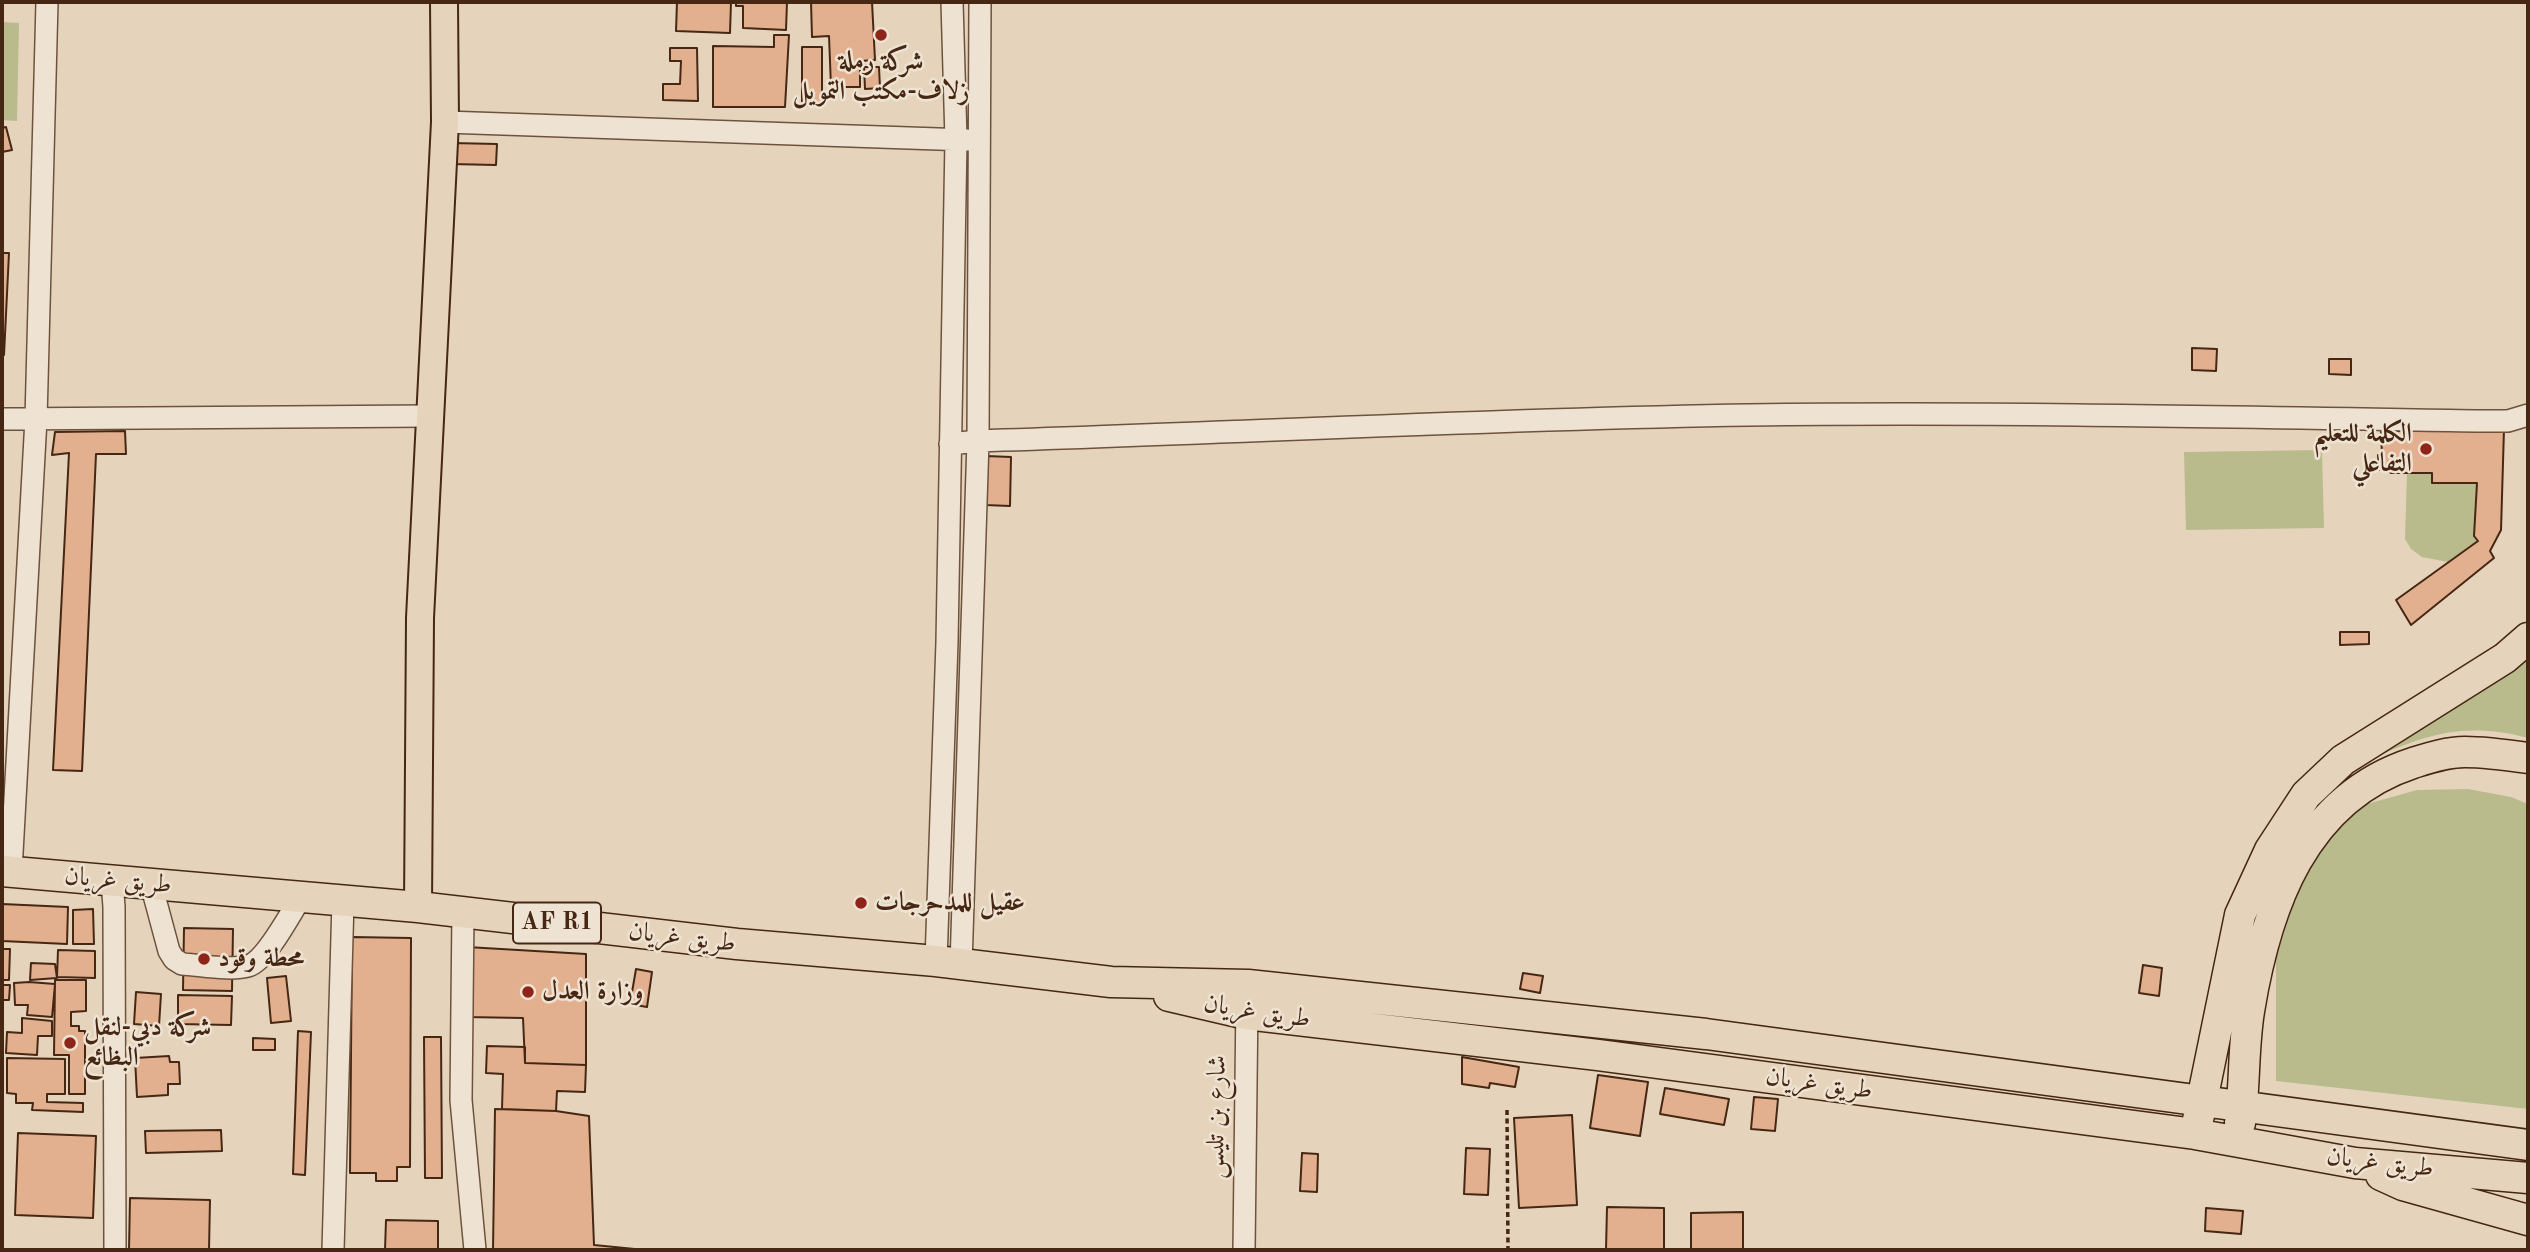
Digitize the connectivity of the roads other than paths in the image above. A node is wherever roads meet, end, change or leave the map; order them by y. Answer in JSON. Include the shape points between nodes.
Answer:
{"nodes":[{"id":1,"x":47,"y":2,"type":"edge"},
{"id":2,"x":444,"y":2,"type":"edge"},
{"id":3,"x":952,"y":2,"type":"edge"},
{"id":4,"x":980,"y":2,"type":"edge"},
{"id":5,"x":444,"y":122,"type":"junction"},
{"id":6,"x":956,"y":140,"type":"junction"},
{"id":7,"x":979,"y":141,"type":"junction"},
{"id":8,"x":2528,"y":415,"type":"edge"},
{"id":9,"x":429,"y":416,"type":"junction"},
{"id":10,"x":2,"y":419,"type":"edge"},
{"id":11,"x":36,"y":419,"type":"junction"},
{"id":12,"x":978,"y":441,"type":"junction"},
{"id":13,"x":950,"y":444,"type":"junction"},
{"id":14,"x":2528,"y":638,"type":"edge"},
{"id":15,"x":2528,"y":758,"type":"edge"},
{"id":16,"x":6,"y":871,"type":"edge"},
{"id":17,"x":112,"y":881,"type":"junction"},
{"id":18,"x":152,"y":884,"type":"junction"},
{"id":19,"x":301,"y":897,"type":"junction"},
{"id":20,"x":343,"y":901,"type":"junction"},
{"id":21,"x":418,"y":907,"type":"junction"},
{"id":22,"x":463,"y":912,"type":"junction"},
{"id":23,"x":949,"y":963,"type":"junction"},
{"id":24,"x":1247,"y":999,"type":"junction"},
{"id":25,"x":2202,"y":1101,"type":"junction"},
{"id":26,"x":2243,"y":1105,"type":"junction"},
{"id":27,"x":2195,"y":1134,"type":"junction"},
{"id":28,"x":2238,"y":1140,"type":"junction"},
{"id":29,"x":2528,"y":1145,"type":"edge"},
{"id":30,"x":2355,"y":1163,"type":"junction"},
{"id":31,"x":2528,"y":1178,"type":"edge"},
{"id":32,"x":2528,"y":1220,"type":"edge"},
{"id":33,"x":115,"y":1250,"type":"edge"},
{"id":34,"x":333,"y":1250,"type":"edge"},
{"id":35,"x":475,"y":1250,"type":"edge"},
{"id":36,"x":1244,"y":1250,"type":"edge"}],
"edges":[{"from":1,"to":11,"type":"street"},
{"from":2,"to":5,"type":"main road"},
{"from":3,"to":6,"type":"street"},
{"from":4,"to":7,"type":"street"},
{"from":5,"to":6,"type":"street"},
{"from":5,"to":9,"type":"main road"},
{"from":6,"to":7,"type":"street"},
{"from":6,"to":13,"type":"street"},
{"from":7,"to":12,"type":"street"},
{"from":8,"to":12,"type":"street","via":[[2508,421],[1749,415]]},
{"from":9,"to":11,"type":"street"},
{"from":9,"to":21,"type":"main road"},
{"from":10,"to":11,"type":"street"},
{"from":11,"to":16,"type":"street"},
{"from":12,"to":13,"type":"street"},
{"from":12,"to":23,"type":"street"},
{"from":13,"to":23,"type":"street"},
{"from":14,"to":25,"type":"highway","via":[[2505,658],[2343,760],[2306,795],[2270,850],[2241,915]]},
{"from":15,"to":26,"type":"highway","via":[[2462,752],[2394,769],[2353,792],[2317,828],[2300,852],[2271,915],[2249,1012]]},
{"from":16,"to":17,"type":"highway","name":"طريق غريان","number":"AF R1"},
{"from":17,"to":18,"type":"highway","name":"طريق غريان","number":"AF R1"},
{"from":17,"to":33,"type":"street"},
{"from":18,"to":19,"type":"highway","name":"طريق غريان","number":"AF R1"},
{"from":18,"to":19,"type":"street","via":[[169,951],[182,964],[242,968],[253,964]]},
{"from":19,"to":20,"type":"highway","name":"طريق غريان","number":"AF R1"},
{"from":20,"to":21,"type":"highway","name":"طريق غريان","number":"AF R1"},
{"from":20,"to":34,"type":"street"},
{"from":21,"to":22,"type":"highway","name":"طريق غريان","number":"AF R1"},
{"from":22,"to":23,"type":"highway","name":"طريق غريان","number":"AF R1"},
{"from":22,"to":35,"type":"street","via":[[461,1100]]},
{"from":23,"to":24,"type":"highway","name":"طريق غريان","number":"AF R1"},
{"from":24,"to":25,"type":"highway","name":"طريق غريان","via":[[1706,1034]]},
{"from":24,"to":27,"type":"highway","name":"طريق غريان","via":[[1598,1055]]},
{"from":24,"to":36,"type":"street","name":"شارع بن تليس"},
{"from":25,"to":26,"type":"highway","name":"طريق غريان"},
{"from":25,"to":27,"type":"highway"},
{"from":26,"to":28,"type":"highway"},
{"from":26,"to":29,"type":"highway","name":"طريق غريان"},
{"from":27,"to":28,"type":"highway","name":"طريق غريان"},
{"from":28,"to":30,"type":"highway","name":"طريق غريان"},
{"from":30,"to":31,"type":"highway","name":"طريق غريان"},
{"from":30,"to":32,"type":"highway","via":[[2403,1185]]}]}
